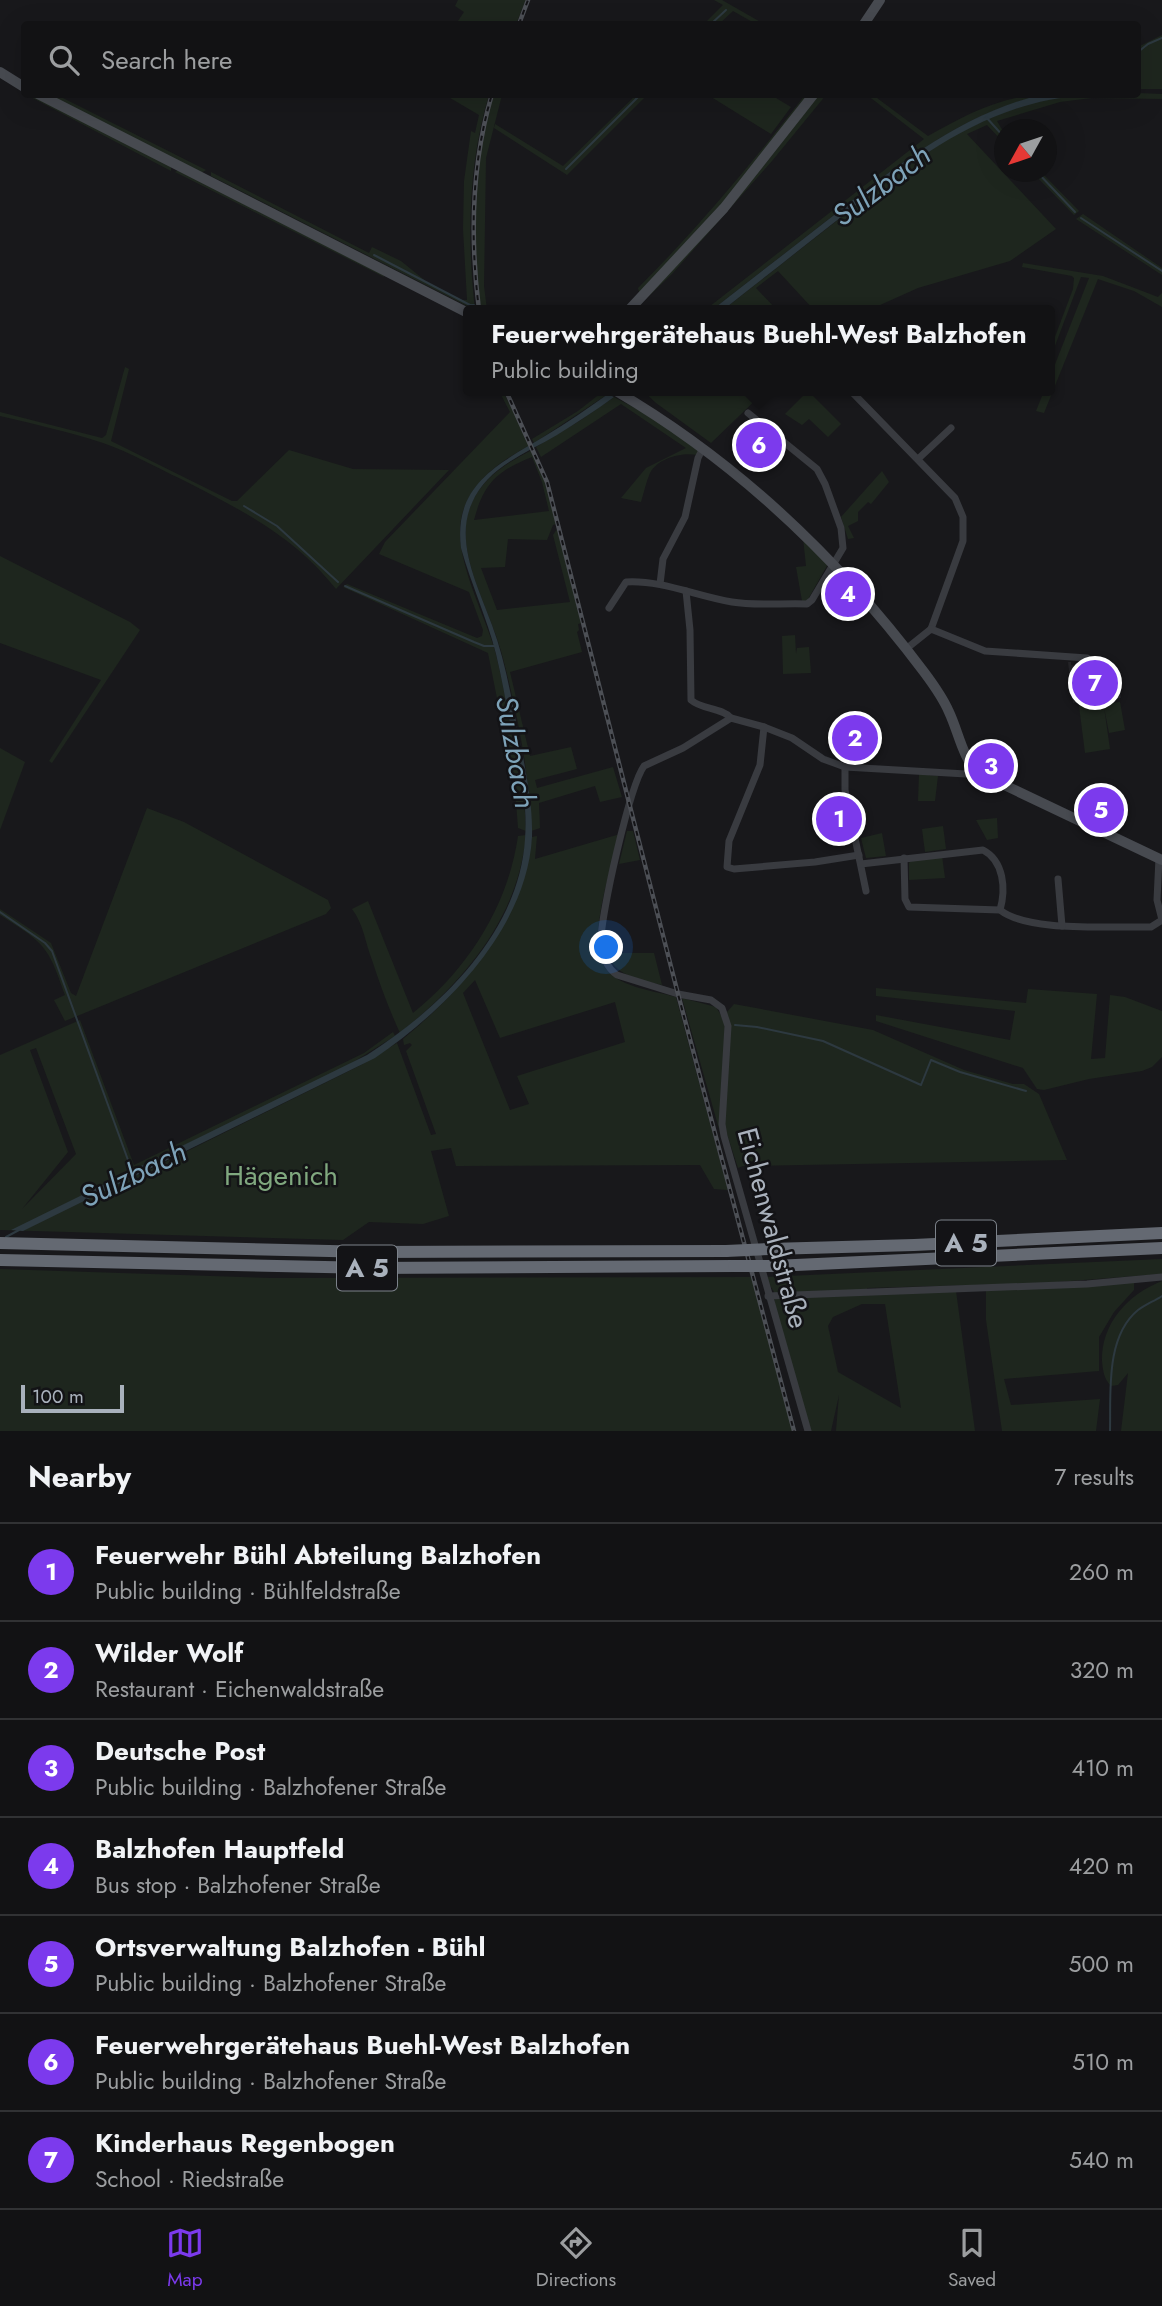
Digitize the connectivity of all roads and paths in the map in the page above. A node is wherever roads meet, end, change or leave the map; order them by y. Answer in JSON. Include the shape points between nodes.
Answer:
{"nodes":[{"id":1,"x":880,"y":0,"type":"edge"},
{"id":2,"x":866,"y":21,"type":"edge"},
{"id":3,"x":0,"y":72,"type":"edge"},
{"id":4,"x":21,"y":85,"type":"edge"},
{"id":5,"x":46,"y":98,"type":"edge"},
{"id":6,"x":811,"y":98,"type":"edge"},
{"id":7,"x":634,"y":305,"type":"edge"},
{"id":8,"x":463,"y":310,"type":"edge"},
{"id":9,"x":625,"y":396,"type":"edge"},
{"id":10,"x":856,"y":396,"type":"edge"},
{"id":11,"x":748,"y":413,"type":"dead end"},
{"id":12,"x":951,"y":428,"type":"dead end"},
{"id":13,"x":703,"y":448,"type":"junction"},
{"id":14,"x":918,"y":460,"type":"junction"},
{"id":15,"x":833,"y":565,"type":"junction"},
{"id":16,"x":660,"y":584,"type":"junction"},
{"id":17,"x":686,"y":591,"type":"junction"},
{"id":18,"x":610,"y":608,"type":"dead end"},
{"id":19,"x":931,"y":629,"type":"junction"},
{"id":20,"x":906,"y":649,"type":"junction"},
{"id":21,"x":1087,"y":658,"type":"dead end"},
{"id":22,"x":731,"y":718,"type":"junction"},
{"id":23,"x":764,"y":727,"type":"junction"},
{"id":24,"x":845,"y":767,"type":"junction"},
{"id":25,"x":976,"y":771,"type":"junction"},
{"id":26,"x":859,"y":855,"type":"junction"},
{"id":27,"x":904,"y":858,"type":"junction"},
{"id":28,"x":1160,"y":859,"type":"edge"},
{"id":29,"x":862,"y":864,"type":"junction"},
{"id":30,"x":1058,"y":879,"type":"dead end"},
{"id":31,"x":866,"y":891,"type":"dead end"},
{"id":32,"x":1000,"y":910,"type":"junction"},
{"id":33,"x":1162,"y":920,"type":"edge"},
{"id":34,"x":1062,"y":926,"type":"junction"},
{"id":35,"x":1162,"y":1233,"type":"edge"},
{"id":36,"x":0,"y":1243,"type":"edge"},
{"id":37,"x":1162,"y":1248,"type":"edge"},
{"id":38,"x":0,"y":1260,"type":"edge"},
{"id":39,"x":1162,"y":1277,"type":"edge"},
{"id":40,"x":768,"y":1296,"type":"junction"},
{"id":41,"x":808,"y":1431,"type":"edge"}],
"edges":[{"from":1,"to":2,"type":"street"},
{"from":3,"to":4,"type":"street"},
{"from":5,"to":8,"type":"street"},
{"from":6,"to":7,"type":"street","via":[[724,208]]},
{"from":9,"to":13,"type":"street"},
{"from":10,"to":14,"type":"street"},
{"from":11,"to":15,"type":"street","via":[[822,476],[844,541]]},
{"from":12,"to":14,"type":"street"},
{"from":13,"to":15,"type":"street","via":[[757,491]]},
{"from":13,"to":16,"type":"street","via":[[685,517],[663,559]]},
{"from":14,"to":19,"type":"street","via":[[955,498],[964,523],[963,541]]},
{"from":15,"to":17,"type":"street","via":[[807,604],[734,602]]},
{"from":15,"to":20,"type":"street"},
{"from":16,"to":17,"type":"street"},
{"from":16,"to":18,"type":"street","via":[[626,582]]},
{"from":17,"to":22,"type":"street","via":[[691,700]]},
{"from":19,"to":20,"type":"street"},
{"from":19,"to":21,"type":"street","via":[[985,651]]},
{"from":20,"to":25,"type":"street","via":[[944,702]]},
{"from":22,"to":23,"type":"street"},
{"from":22,"to":40,"type":"street","name":"Eichenwaldstraße","via":[[642,769],[628,806],[601,939],[604,959],[617,975],[711,1000],[724,1011],[728,1026],[722,1124]]},
{"from":23,"to":24,"type":"street"},
{"from":23,"to":26,"type":"street","via":[[760,765],[729,841],[727,866],[761,867]]},
{"from":24,"to":25,"type":"street"},
{"from":24,"to":26,"type":"street","via":[[845,790]]},
{"from":25,"to":28,"type":"street"},
{"from":26,"to":29,"type":"street"},
{"from":27,"to":29,"type":"street"},
{"from":27,"to":32,"type":"street","via":[[909,907]]},
{"from":27,"to":32,"type":"street","via":[[986,851],[1001,869]]},
{"from":28,"to":33,"type":"street","via":[[1157,900]]},
{"from":29,"to":31,"type":"street"},
{"from":30,"to":34,"type":"street"},
{"from":32,"to":34,"type":"street","via":[[1027,922]]},
{"from":33,"to":34,"type":"street","via":[[1151,927]]},
{"from":35,"to":36,"type":"highway","number":"A 5","bridge":true,"via":[[726,1251],[385,1252]]},
{"from":37,"to":38,"type":"highway","number":"A 5","bridge":true,"via":[[774,1266],[371,1268]]},
{"from":39,"to":40,"type":"street"},
{"from":40,"to":41,"type":"street","name":"Eichenwaldstraße"}]}
